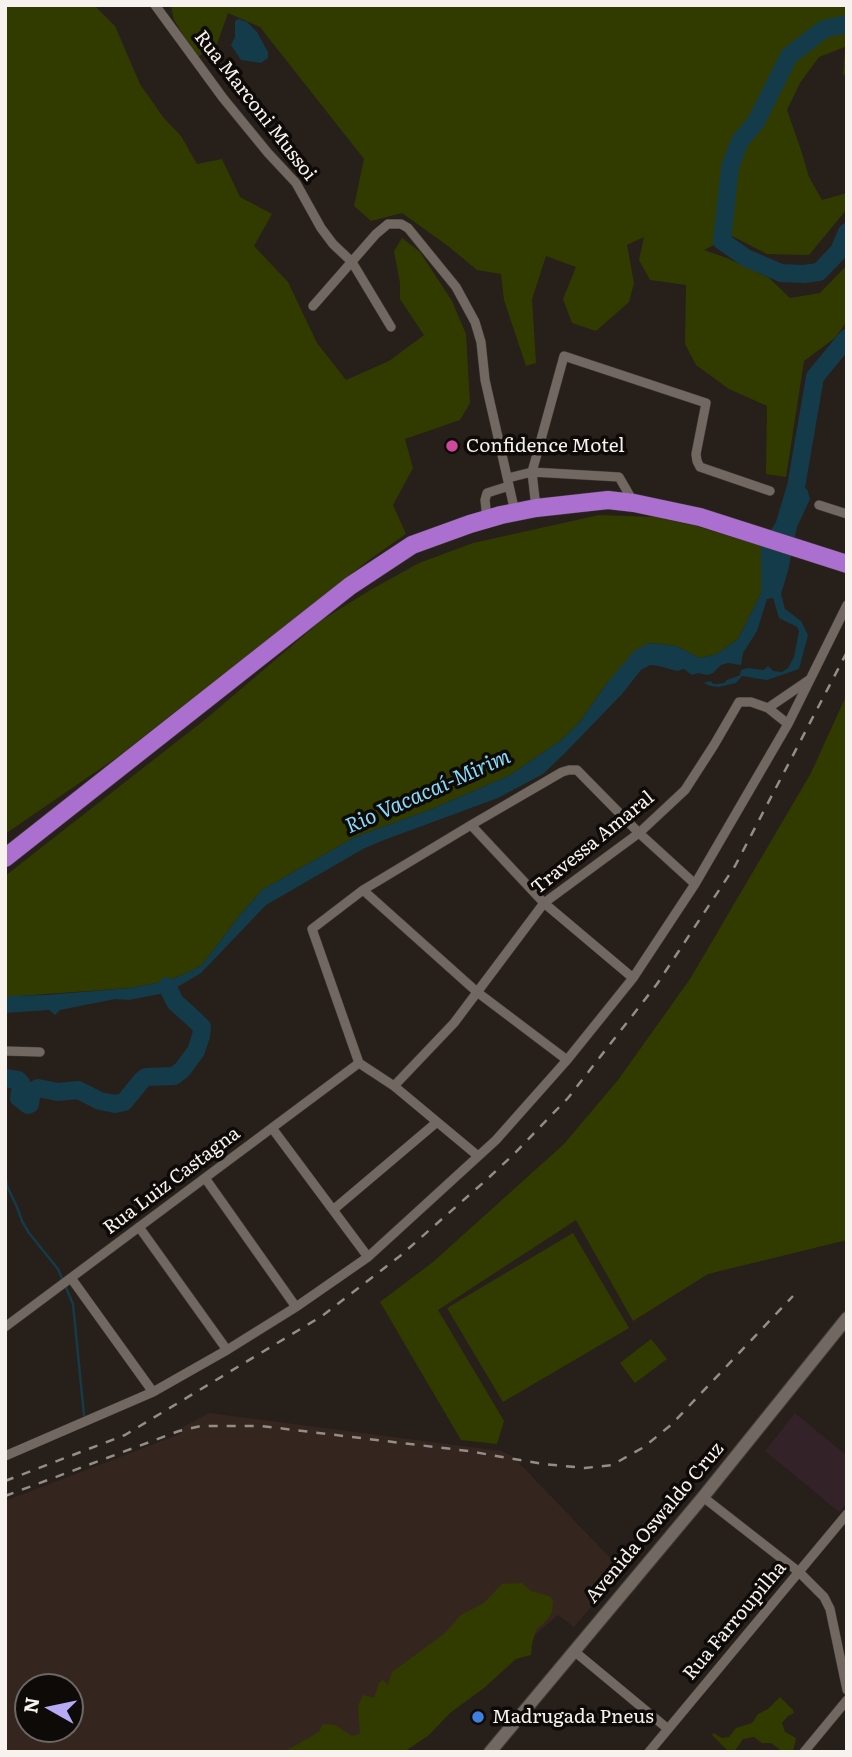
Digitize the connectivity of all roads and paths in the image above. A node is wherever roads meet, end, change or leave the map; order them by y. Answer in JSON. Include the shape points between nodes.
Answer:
{"nodes":[{"id":1,"x":155,"y":5,"type":"edge"},
{"id":2,"x":352,"y":262,"type":"junction"},
{"id":3,"x":313,"y":306,"type":"dead end"},
{"id":4,"x":391,"y":327,"type":"dead end"},
{"id":5,"x":532,"y":472,"type":"junction"},
{"id":6,"x":509,"y":482,"type":"junction"},
{"id":7,"x":770,"y":492,"type":"dead end"},
{"id":8,"x":634,"y":503,"type":"junction"},
{"id":9,"x":819,"y":505,"type":"dead end"},
{"id":10,"x":536,"y":509,"type":"junction"},
{"id":11,"x":515,"y":512,"type":"junction"},
{"id":12,"x":847,"y":514,"type":"edge"},
{"id":13,"x":487,"y":519,"type":"junction"},
{"id":14,"x":847,"y":564,"type":"edge"},
{"id":15,"x":847,"y":605,"type":"edge"},
{"id":16,"x":810,"y":679,"type":"junction"},
{"id":17,"x":768,"y":708,"type":"junction"},
{"id":18,"x":788,"y":724,"type":"junction"},
{"id":19,"x":471,"y":825,"type":"junction"},
{"id":20,"x":639,"y":833,"type":"junction"},
{"id":21,"x":5,"y":858,"type":"edge"},
{"id":22,"x":695,"y":884,"type":"junction"},
{"id":23,"x":363,"y":890,"type":"junction"},
{"id":24,"x":544,"y":903,"type":"junction"},
{"id":25,"x":633,"y":978,"type":"junction"},
{"id":26,"x":477,"y":992,"type":"junction"},
{"id":27,"x":5,"y":1051,"type":"edge"},
{"id":28,"x":40,"y":1052,"type":"dead end"},
{"id":29,"x":567,"y":1060,"type":"junction"},
{"id":30,"x":359,"y":1063,"type":"junction"},
{"id":31,"x":394,"y":1086,"type":"junction"},
{"id":32,"x":437,"y":1122,"type":"junction"},
{"id":33,"x":272,"y":1128,"type":"junction"},
{"id":34,"x":478,"y":1156,"type":"junction"},
{"id":35,"x":205,"y":1178,"type":"junction"},
{"id":36,"x":333,"y":1210,"type":"junction"},
{"id":37,"x":139,"y":1227,"type":"junction"},
{"id":38,"x":368,"y":1256,"type":"junction"},
{"id":39,"x":71,"y":1278,"type":"junction"},
{"id":40,"x":296,"y":1307,"type":"junction"},
{"id":41,"x":847,"y":1318,"type":"edge"},
{"id":42,"x":5,"y":1327,"type":"edge"},
{"id":43,"x":227,"y":1350,"type":"junction"},
{"id":44,"x":153,"y":1392,"type":"junction"},
{"id":45,"x":5,"y":1456,"type":"edge"},
{"id":46,"x":703,"y":1497,"type":"junction"},
{"id":47,"x":847,"y":1514,"type":"edge"},
{"id":48,"x":799,"y":1572,"type":"junction"},
{"id":49,"x":574,"y":1651,"type":"junction"},
{"id":50,"x":847,"y":1690,"type":"edge"},
{"id":51,"x":847,"y":1700,"type":"edge"},
{"id":52,"x":668,"y":1729,"type":"junction"},
{"id":53,"x":490,"y":1752,"type":"edge"},
{"id":54,"x":649,"y":1752,"type":"edge"},
{"id":55,"x":804,"y":1752,"type":"edge"}],
"edges":[{"from":1,"to":2,"type":"street","name":"Rua Marconi Mussoi","via":[[223,98],[296,183],[333,244]]},
{"from":2,"to":3,"type":"street"},
{"from":2,"to":4,"type":"street","name":"Rua Marconi Mussoi"},
{"from":2,"to":6,"type":"street","via":[[388,224],[401,223],[456,288],[481,342],[485,380]]},
{"from":5,"to":6,"type":"street"},
{"from":5,"to":7,"type":"street","via":[[564,356],[706,403],[696,461],[701,467]]},
{"from":5,"to":8,"type":"street","via":[[619,477]]},
{"from":5,"to":10,"type":"street"},
{"from":6,"to":11,"type":"street"},
{"from":6,"to":13,"type":"street","via":[[487,493]]},
{"from":8,"to":10,"type":"highway","via":[[608,500]]},
{"from":8,"to":14,"type":"highway","via":[[727,525]]},
{"from":9,"to":12,"type":"street"},
{"from":10,"to":11,"type":"highway"},
{"from":11,"to":13,"type":"highway"},
{"from":13,"to":21,"type":"highway","via":[[412,545],[350,586]]},
{"from":15,"to":16,"type":"street"},
{"from":16,"to":17,"type":"street"},
{"from":16,"to":18,"type":"street"},
{"from":17,"to":18,"type":"street"},
{"from":17,"to":20,"type":"street","name":"Travessa Amaral","via":[[739,702],[685,790]]},
{"from":18,"to":22,"type":"street"},
{"from":19,"to":20,"type":"street","via":[[562,772],[577,770]]},
{"from":19,"to":23,"type":"street"},
{"from":19,"to":24,"type":"street"},
{"from":20,"to":22,"type":"street"},
{"from":20,"to":24,"type":"street","name":"Travessa Amaral"},
{"from":22,"to":25,"type":"street"},
{"from":23,"to":26,"type":"street"},
{"from":23,"to":30,"type":"street","via":[[312,929]]},
{"from":24,"to":25,"type":"street"},
{"from":24,"to":26,"type":"street","name":"Travessa Amaral"},
{"from":25,"to":29,"type":"street"},
{"from":26,"to":29,"type":"street"},
{"from":26,"to":31,"type":"street","name":"Travessa Amaral"},
{"from":27,"to":28,"type":"street"},
{"from":29,"to":34,"type":"street"},
{"from":30,"to":31,"type":"street"},
{"from":30,"to":33,"type":"street","name":"Rua Luiz Castagna"},
{"from":31,"to":32,"type":"street"},
{"from":32,"to":34,"type":"street"},
{"from":32,"to":36,"type":"street"},
{"from":33,"to":35,"type":"street","name":"Rua Luiz Castagna"},
{"from":33,"to":36,"type":"street"},
{"from":34,"to":38,"type":"street"},
{"from":35,"to":37,"type":"street","name":"Rua Luiz Castagna"},
{"from":35,"to":40,"type":"street"},
{"from":36,"to":38,"type":"street"},
{"from":37,"to":39,"type":"street","name":"Rua Luiz Castagna"},
{"from":37,"to":43,"type":"street"},
{"from":38,"to":40,"type":"street"},
{"from":39,"to":42,"type":"street","name":"Rua Luiz Castagna"},
{"from":39,"to":44,"type":"street"},
{"from":40,"to":43,"type":"street"},
{"from":41,"to":46,"type":"street","name":"Avenida Oswaldo Cruz"},
{"from":43,"to":44,"type":"street"},
{"from":44,"to":45,"type":"street"},
{"from":46,"to":48,"type":"street"},
{"from":46,"to":49,"type":"street","name":"Avenida Oswaldo Cruz"},
{"from":47,"to":48,"type":"street","name":"Rua Farroupilha"},
{"from":48,"to":50,"type":"street","via":[[828,1603]]},
{"from":48,"to":52,"type":"street","name":"Rua Farroupilha"},
{"from":49,"to":52,"type":"street"},
{"from":49,"to":53,"type":"street","name":"Avenida Oswaldo Cruz"},
{"from":51,"to":55,"type":"street"},
{"from":52,"to":54,"type":"street","name":"Rua Farroupilha"}]}
